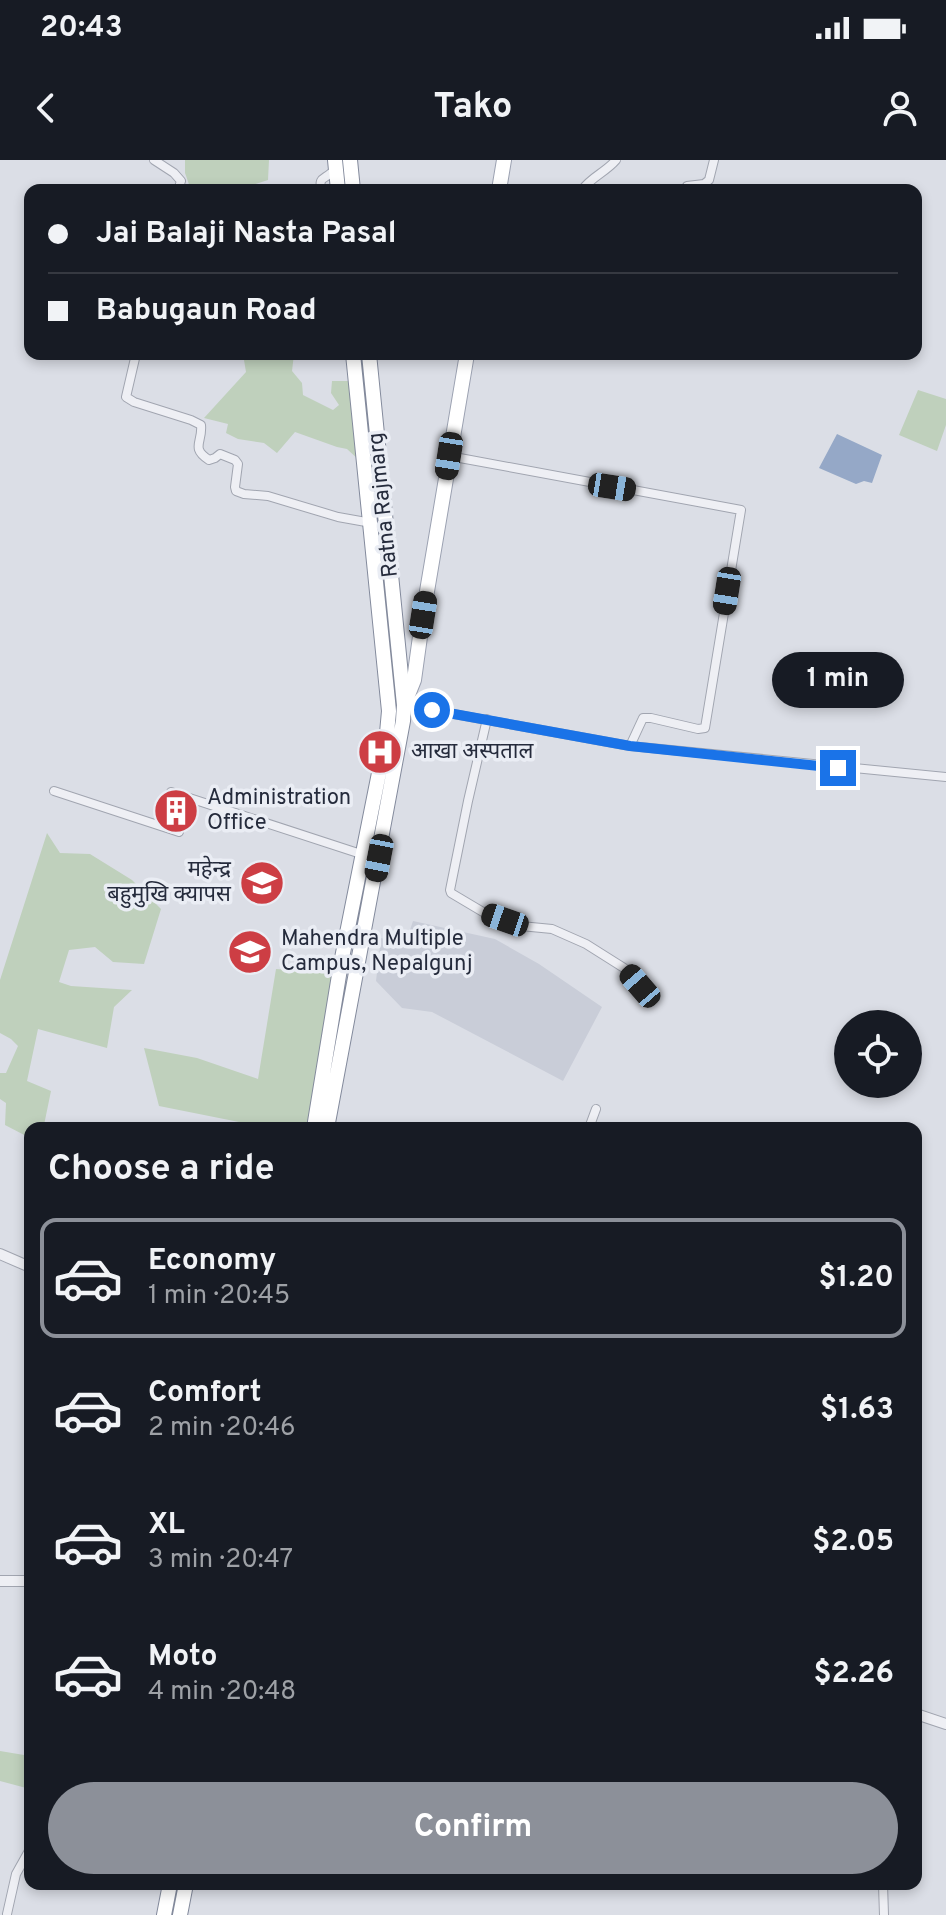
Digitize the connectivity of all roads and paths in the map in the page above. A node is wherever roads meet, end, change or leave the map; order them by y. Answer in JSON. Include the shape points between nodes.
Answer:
{"nodes":[{"id":1,"x":154,"y":160,"type":"edge"},
{"id":2,"x":350,"y":160,"type":"edge"},
{"id":3,"x":504,"y":160,"type":"edge"},
{"id":4,"x":616,"y":160,"type":"edge"},
{"id":5,"x":714,"y":160,"type":"edge"},
{"id":6,"x":335,"y":163,"type":"edge"},
{"id":7,"x":180,"y":184,"type":"edge"},
{"id":8,"x":321,"y":184,"type":"edge"},
{"id":9,"x":337,"y":184,"type":"edge"},
{"id":10,"x":352,"y":184,"type":"edge"},
{"id":11,"x":500,"y":184,"type":"edge"},
{"id":12,"x":586,"y":184,"type":"edge"},
{"id":13,"x":704,"y":184,"type":"edge"},
{"id":14,"x":135,"y":360,"type":"edge"},
{"id":15,"x":354,"y":360,"type":"edge"},
{"id":16,"x":370,"y":360,"type":"edge"},
{"id":17,"x":466,"y":360,"type":"edge"},
{"id":18,"x":449,"y":456,"type":"junction"},
{"id":19,"x":368,"y":516,"type":"junction"},
{"id":20,"x":404,"y":705,"type":"junction"},
{"id":21,"x":487,"y":719,"type":"junction"},
{"id":22,"x":630,"y":746,"type":"junction"},
{"id":23,"x":946,"y":777,"type":"edge"},
{"id":24,"x":54,"y":791,"type":"dead end"},
{"id":25,"x":171,"y":792,"type":"dead end"},
{"id":26,"x":179,"y":832,"type":"dead end"},
{"id":27,"x":363,"y":848,"type":"junction"},
{"id":28,"x":640,"y":986,"type":"dead end"},
{"id":29,"x":596,"y":1109,"type":"dead end"},
{"id":30,"x":315,"y":1122,"type":"edge"},
{"id":31,"x":328,"y":1122,"type":"edge"},
{"id":32,"x":591,"y":1122,"type":"edge"},
{"id":33,"x":0,"y":1254,"type":"edge"},
{"id":34,"x":24,"y":1264,"type":"edge"},
{"id":35,"x":0,"y":1581,"type":"edge"},
{"id":36,"x":24,"y":1581,"type":"edge"},
{"id":37,"x":922,"y":1716,"type":"edge"},
{"id":38,"x":946,"y":1724,"type":"edge"},
{"id":39,"x":24,"y":1860,"type":"edge"},
{"id":40,"x":169,"y":1890,"type":"edge"},
{"id":41,"x":185,"y":1890,"type":"edge"},
{"id":42,"x":883,"y":1890,"type":"edge"},
{"id":43,"x":8,"y":1914,"type":"edge"},
{"id":44,"x":164,"y":1915,"type":"edge"},
{"id":45,"x":180,"y":1915,"type":"edge"},
{"id":46,"x":884,"y":1915,"type":"edge"}],
"edges":[{"from":1,"to":7,"type":"street","via":[[174,173]]},
{"from":2,"to":10,"type":"main road"},
{"from":3,"to":11,"type":"main road"},
{"from":4,"to":12,"type":"street"},
{"from":5,"to":13,"type":"street"},
{"from":6,"to":8,"type":"street"},
{"from":6,"to":9,"type":"main road"},
{"from":14,"to":19,"type":"street","via":[[126,397],[201,425],[200,453],[209,460],[220,454],[238,464],[236,491],[338,517],[366,522]]},
{"from":15,"to":19,"type":"main road","name":"Ratna Rajmarg"},
{"from":16,"to":20,"type":"main road","name":"Ratna Rajmarg"},
{"from":17,"to":18,"type":"main road"},
{"from":18,"to":20,"type":"main road","via":[[414,680]]},
{"from":18,"to":22,"type":"street","via":[[741,510],[707,724],[698,729],[643,718]]},
{"from":19,"to":27,"type":"main road","name":"Ratna Rajmarg","via":[[389,711]]},
{"from":20,"to":21,"type":"street"},
{"from":20,"to":31,"type":"main road","name":"Ratna Rajmarg"},
{"from":21,"to":22,"type":"street"},
{"from":21,"to":28,"type":"street","via":[[450,892],[488,915],[552,929],[586,944],[624,968]]},
{"from":22,"to":23,"type":"street"},
{"from":24,"to":26,"type":"street"},
{"from":25,"to":27,"type":"street","via":[[361,854]]},
{"from":27,"to":30,"type":"main road","name":"Ratna Rajmarg"},
{"from":29,"to":32,"type":"street"},
{"from":33,"to":34,"type":"street"},
{"from":35,"to":36,"type":"street"},
{"from":37,"to":38,"type":"street"},
{"from":39,"to":43,"type":"street"},
{"from":40,"to":44,"type":"main road"},
{"from":41,"to":45,"type":"main road"},
{"from":42,"to":46,"type":"street"}]}
